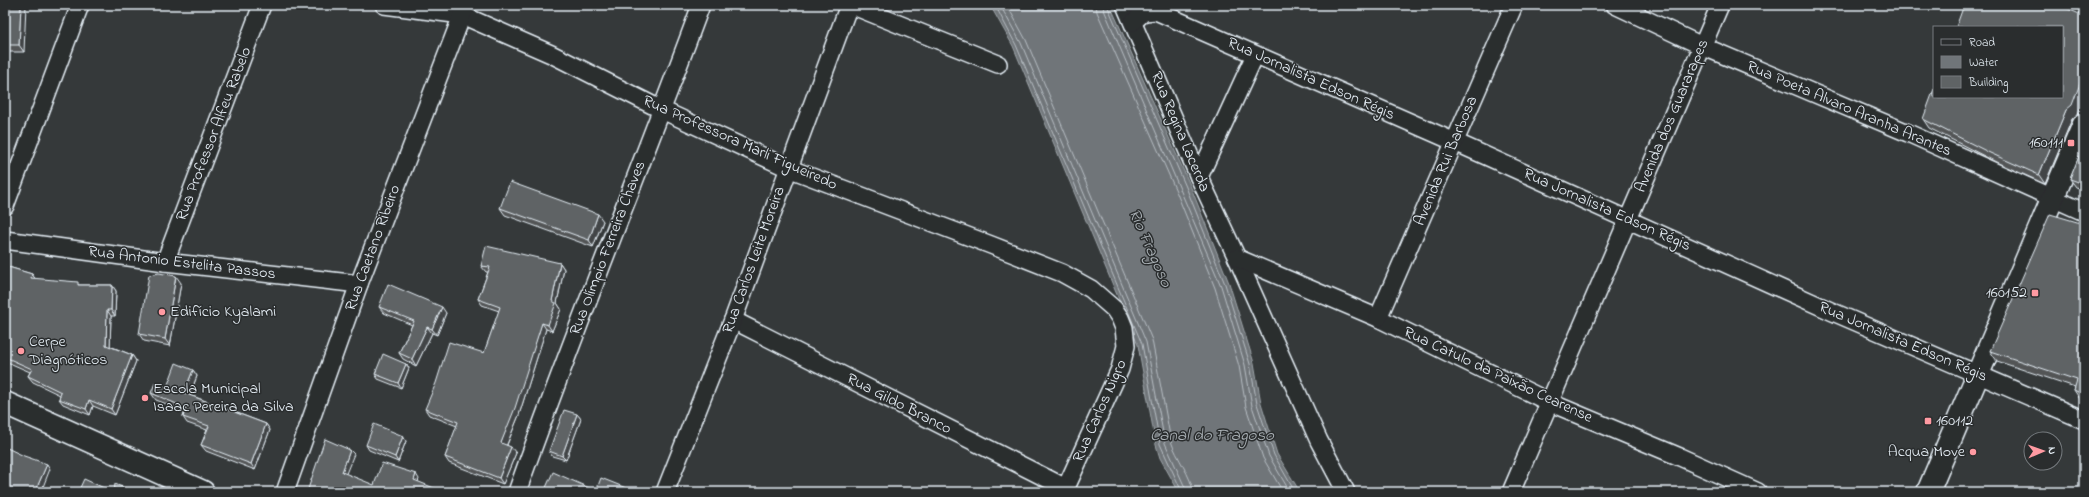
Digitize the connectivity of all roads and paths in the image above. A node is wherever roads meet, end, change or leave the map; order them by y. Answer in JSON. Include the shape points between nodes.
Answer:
{"nodes":[{"id":1,"x":80,"y":5,"type":"edge"},
{"id":2,"x":262,"y":5,"type":"edge"},
{"id":3,"x":384,"y":5,"type":"edge"},
{"id":4,"x":701,"y":5,"type":"edge"},
{"id":5,"x":850,"y":5,"type":"edge"},
{"id":6,"x":1125,"y":5,"type":"edge"},
{"id":7,"x":1514,"y":5,"type":"edge"},
{"id":8,"x":1615,"y":5,"type":"edge"},
{"id":9,"x":1720,"y":5,"type":"edge"},
{"id":10,"x":2075,"y":5,"type":"edge"},
{"id":11,"x":2084,"y":9,"type":"edge"},
{"id":12,"x":464,"y":10,"type":"edge"},
{"id":13,"x":1133,"y":22,"type":"junction"},
{"id":14,"x":1702,"y":46,"type":"junction"},
{"id":15,"x":1255,"y":55,"type":"junction"},
{"id":16,"x":998,"y":64,"type":"dead end"},
{"id":17,"x":662,"y":110,"type":"junction"},
{"id":18,"x":2084,"y":124,"type":"edge"},
{"id":19,"x":1455,"y":142,"type":"junction"},
{"id":20,"x":788,"y":168,"type":"junction"},
{"id":21,"x":1199,"y":177,"type":"junction"},
{"id":22,"x":2052,"y":198,"type":"junction"},
{"id":23,"x":5,"y":206,"type":"edge"},
{"id":24,"x":2084,"y":212,"type":"edge"},
{"id":25,"x":1628,"y":219,"type":"junction"},
{"id":26,"x":5,"y":240,"type":"edge"},
{"id":27,"x":1238,"y":258,"type":"junction"},
{"id":28,"x":164,"y":262,"type":"junction"},
{"id":29,"x":359,"y":284,"type":"junction"},
{"id":30,"x":1378,"y":318,"type":"junction"},
{"id":31,"x":733,"y":320,"type":"junction"},
{"id":32,"x":1124,"y":328,"type":"joint"},
{"id":33,"x":1978,"y":374,"type":"junction"},
{"id":34,"x":5,"y":402,"type":"edge"},
{"id":35,"x":1551,"y":403,"type":"junction"},
{"id":36,"x":2084,"y":420,"type":"edge"},
{"id":37,"x":669,"y":490,"type":"edge"},
{"id":38,"x":1065,"y":490,"type":"edge"},
{"id":39,"x":203,"y":492,"type":"edge"},
{"id":40,"x":285,"y":492,"type":"edge"},
{"id":41,"x":517,"y":492,"type":"edge"},
{"id":42,"x":1346,"y":492,"type":"edge"},
{"id":43,"x":1512,"y":492,"type":"edge"},
{"id":44,"x":1758,"y":492,"type":"edge"},
{"id":45,"x":1928,"y":492,"type":"edge"}],
"edges":[{"from":1,"to":23,"type":"street"},
{"from":2,"to":28,"type":"street","name":"Rua Professor Alfeu Rabelo"},
{"from":3,"to":12,"type":"street","name":"Rua Professora Marli Figueiredo"},
{"from":4,"to":17,"type":"street","name":"Rua Olímpio Ferreira Chaves"},
{"from":5,"to":16,"type":"street"},
{"from":5,"to":20,"type":"street","name":"Rua Carlos Leite Moreira"},
{"from":6,"to":13,"type":"street","name":"Rua Regina Lacerda"},
{"from":7,"to":19,"type":"street","name":"Avenida Rui Barbosa"},
{"from":8,"to":14,"type":"street","name":"Rua Poeta Alvaro Aranha Arantes"},
{"from":9,"to":14,"type":"street","name":"Avenida dos Guararapes"},
{"from":10,"to":11,"type":"street"},
{"from":12,"to":17,"type":"street","name":"Rua Professora Marli Figueiredo"},
{"from":12,"to":29,"type":"street","name":"Rua Caetano Ribeiro"},
{"from":13,"to":15,"type":"street","name":"Rua Jornalista Edson Régis","via":[[1144,12],[1156,11]]},
{"from":13,"to":21,"type":"street","name":"Rua Regina Lacerda"},
{"from":14,"to":22,"type":"street","name":"Rua Poeta Alvaro Aranha Arantes","via":[[1908,133]]},
{"from":14,"to":25,"type":"street","name":"Avenida dos Guararapes"},
{"from":15,"to":19,"type":"street","name":"Rua Jornalista Edson Régis"},
{"from":15,"to":21,"type":"street"},
{"from":17,"to":20,"type":"street","name":"Rua Professora Marli Figueiredo"},
{"from":17,"to":41,"type":"street","name":"Rua Olímpio Ferreira Chaves","via":[[553,390]]},
{"from":18,"to":22,"type":"main road"},
{"from":19,"to":25,"type":"street","name":"Rua Jornalista Edson Régis"},
{"from":19,"to":30,"type":"street","name":"Avenida Rui Barbosa"},
{"from":20,"to":31,"type":"street","name":"Rua Carlos Leite Moreira"},
{"from":20,"to":32,"type":"street","name":"Rua Professora Marli Figueiredo","via":[[1062,273],[1101,296],[1114,309]]},
{"from":21,"to":27,"type":"street","name":"Rua Regina Lacerda"},
{"from":22,"to":24,"type":"street","name":"Rua Poeta Alvaro Aranha Arantes"},
{"from":22,"to":33,"type":"main road"},
{"from":25,"to":33,"type":"street","name":"Rua Jornalista Edson Régis","via":[[1833,312]]},
{"from":25,"to":35,"type":"street","name":"Avenida dos Guararapes"},
{"from":26,"to":28,"type":"street","name":"Rua Antonio Estelita Passos"},
{"from":27,"to":30,"type":"street","name":"Rua Catulo da Paixão Cearense"},
{"from":27,"to":42,"type":"street","name":"Rua Regina Lacerda","via":[[1319,441]]},
{"from":28,"to":29,"type":"street","name":"Rua Antonio Estelita Passos"},
{"from":29,"to":40,"type":"street","name":"Rua Caetano Ribeiro"},
{"from":30,"to":35,"type":"street","name":"Rua Catulo da Paixão Cearense"},
{"from":31,"to":37,"type":"street","name":"Rua Carlos Leite Moreira"},
{"from":31,"to":38,"type":"street","name":"Rua Gildo Branco"},
{"from":32,"to":38,"type":"street","name":"Rua Carlos Nigro","via":[[1126,346],[1120,369]]},
{"from":33,"to":36,"type":"street","name":"Rua Jornalista Edson Régis"},
{"from":33,"to":45,"type":"main road"},
{"from":34,"to":39,"type":"main road"},
{"from":35,"to":43,"type":"street","name":"Avenida dos Guararapes"},
{"from":35,"to":44,"type":"street","name":"Rua Catulo da Paixão Cearense"}]}
